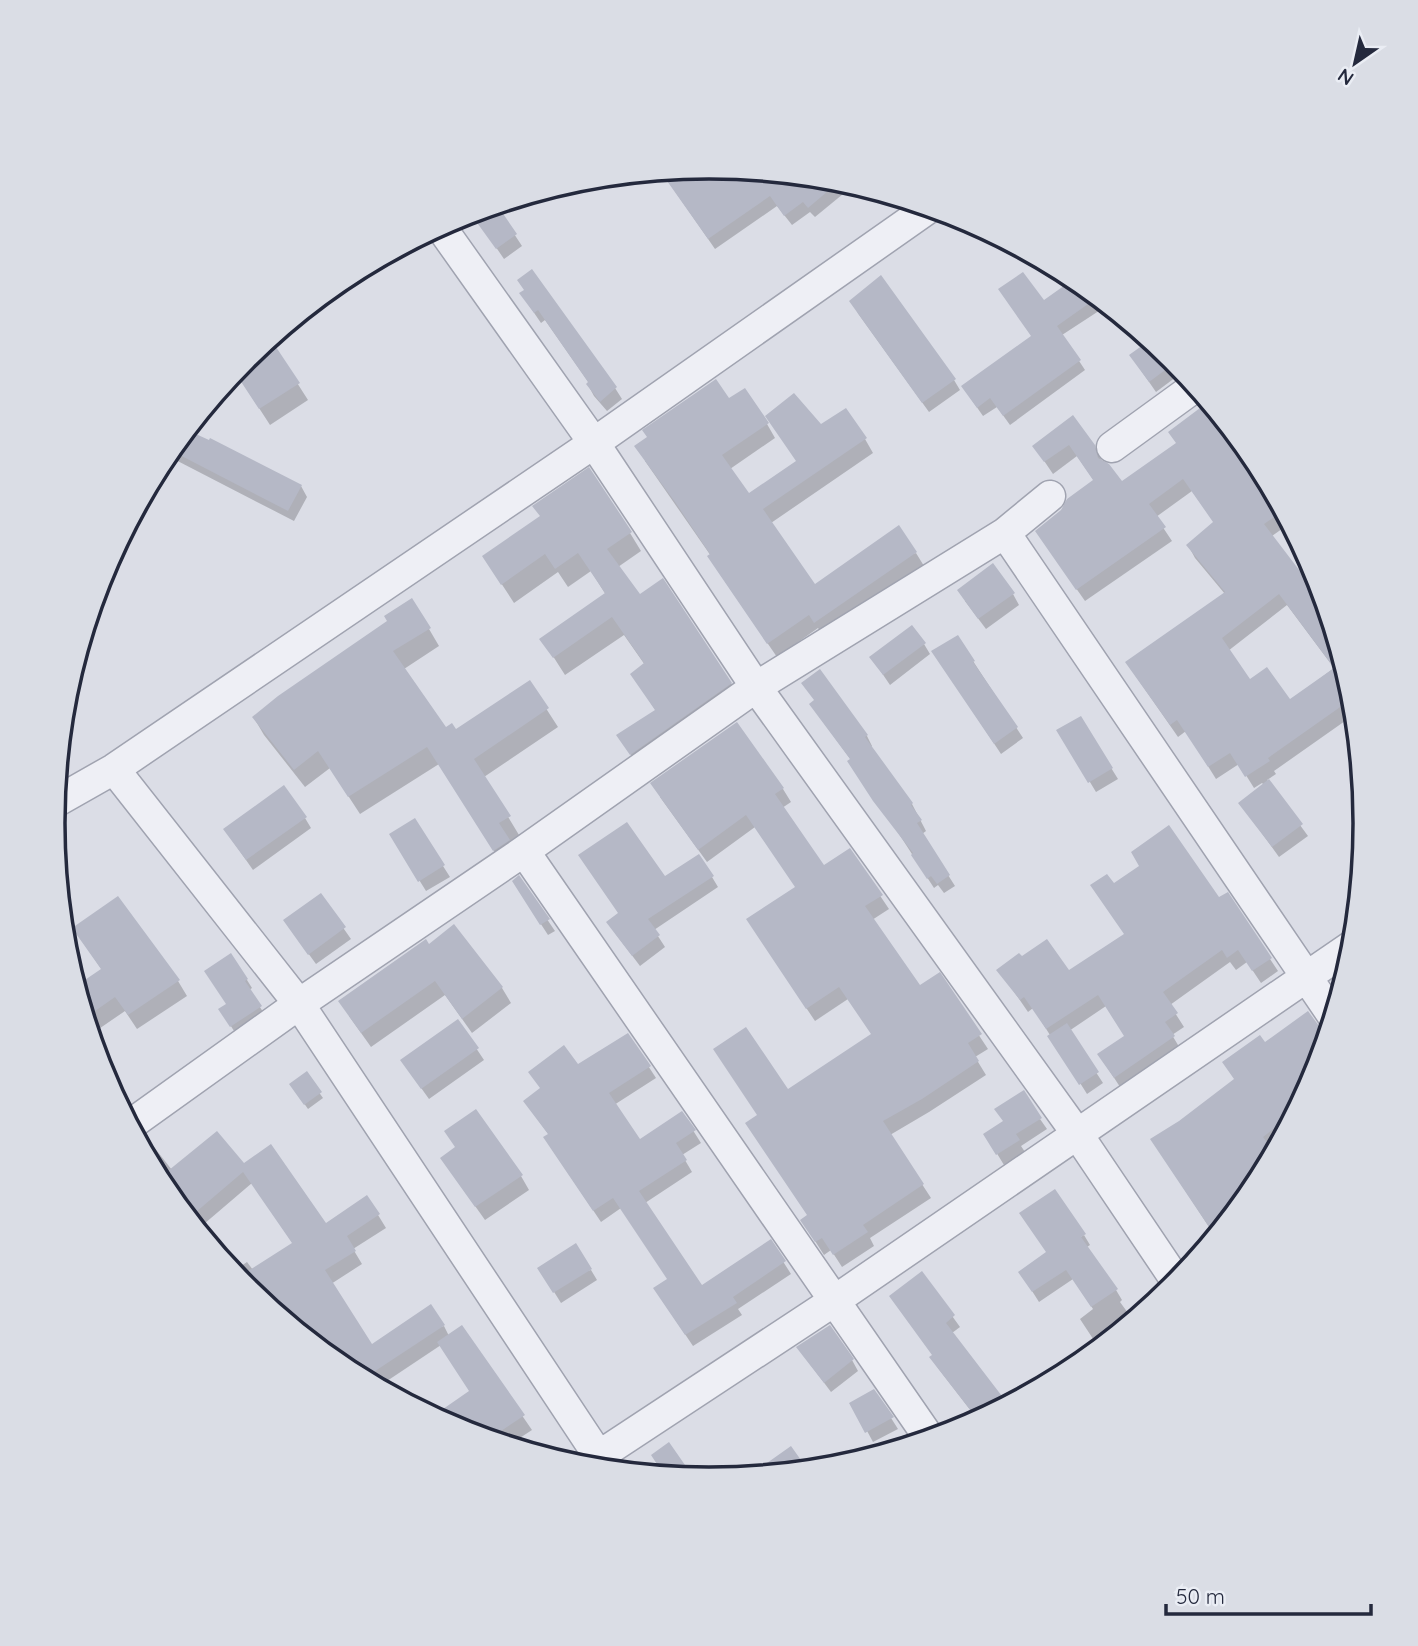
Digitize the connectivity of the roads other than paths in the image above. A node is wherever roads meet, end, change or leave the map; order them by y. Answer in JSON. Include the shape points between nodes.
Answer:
{"nodes":[{"id":1,"x":920,"y":214,"type":"edge"},
{"id":2,"x":446,"y":235,"type":"edge"},
{"id":3,"x":1188,"y":392,"type":"edge"},
{"id":4,"x":594,"y":443,"type":"junction"},
{"id":5,"x":1112,"y":447,"type":"dead end"},
{"id":6,"x":1050,"y":496,"type":"dead end"},
{"id":7,"x":1005,"y":533,"type":"junction"},
{"id":8,"x":756,"y":687,"type":"junction"},
{"id":9,"x":114,"y":769,"type":"junction"},
{"id":10,"x":66,"y":796,"type":"edge"},
{"id":11,"x":524,"y":850,"type":"junction"},
{"id":12,"x":1340,"y":954,"type":"edge"},
{"id":13,"x":1307,"y":977,"type":"junction"},
{"id":14,"x":299,"y":1004,"type":"junction"},
{"id":15,"x":1326,"y":1006,"type":"edge"},
{"id":16,"x":137,"y":1120,"type":"edge"},
{"id":17,"x":1078,"y":1135,"type":"junction"},
{"id":18,"x":1171,"y":1273,"type":"edge"},
{"id":19,"x":834,"y":1301,"type":"junction"},
{"id":20,"x":924,"y":1430,"type":"edge"},
{"id":21,"x":591,"y":1456,"type":"edge"},
{"id":22,"x":604,"y":1459,"type":"edge"}],
"edges":[{"from":1,"to":4,"type":"street"},
{"from":2,"to":4,"type":"street"},
{"from":3,"to":5,"type":"street"},
{"from":4,"to":8,"type":"street"},
{"from":4,"to":9,"type":"street"},
{"from":6,"to":7,"type":"street"},
{"from":7,"to":8,"type":"street"},
{"from":7,"to":13,"type":"street"},
{"from":8,"to":11,"type":"street"},
{"from":8,"to":17,"type":"street"},
{"from":9,"to":10,"type":"street"},
{"from":9,"to":14,"type":"street"},
{"from":11,"to":14,"type":"street"},
{"from":11,"to":19,"type":"street"},
{"from":12,"to":13,"type":"street"},
{"from":13,"to":15,"type":"street"},
{"from":13,"to":17,"type":"street"},
{"from":14,"to":16,"type":"street"},
{"from":14,"to":21,"type":"street"},
{"from":17,"to":18,"type":"street"},
{"from":17,"to":19,"type":"street"},
{"from":19,"to":20,"type":"street"},
{"from":19,"to":22,"type":"street"}]}
